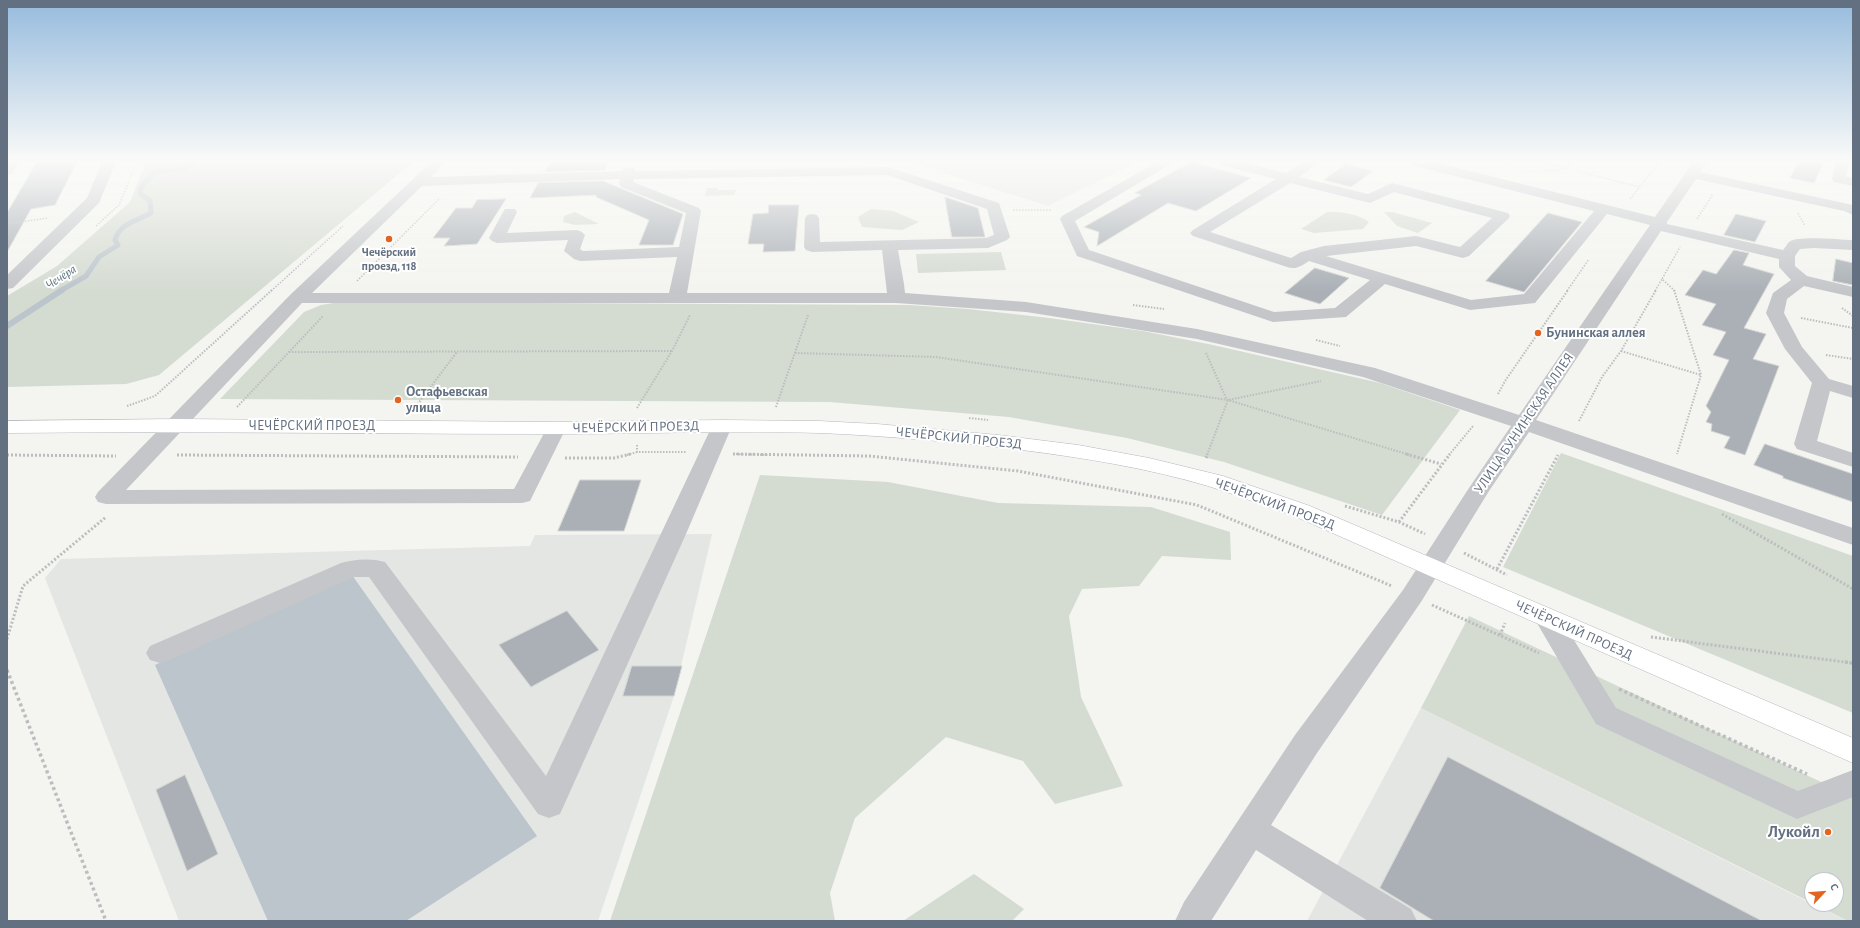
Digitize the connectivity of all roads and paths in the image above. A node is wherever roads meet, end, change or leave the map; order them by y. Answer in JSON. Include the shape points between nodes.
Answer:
{"nodes":[{"id":1,"x":89,"y":205,"type":"edge"},
{"id":2,"x":394,"y":205,"type":"edge"},
{"id":3,"x":432,"y":205,"type":"edge"},
{"id":4,"x":680,"y":205,"type":"edge"},
{"id":5,"x":992,"y":205,"type":"edge"},
{"id":6,"x":1091,"y":205,"type":"edge"},
{"id":7,"x":1244,"y":205,"type":"edge"},
{"id":8,"x":1461,"y":205,"type":"edge"},
{"id":9,"x":1589,"y":205,"type":"edge"},
{"id":10,"x":1619,"y":205,"type":"edge"},
{"id":11,"x":1670,"y":205,"type":"edge"},
{"id":12,"x":1706,"y":205,"type":"edge"},
{"id":13,"x":1794,"y":205,"type":"edge"},
{"id":14,"x":1836,"y":205,"type":"edge"},
{"id":15,"x":995,"y":210,"type":"junction"},
{"id":16,"x":1083,"y":210,"type":"junction"},
{"id":17,"x":1612,"y":211,"type":"junction"},
{"id":18,"x":1853,"y":211,"type":"edge"},
{"id":19,"x":510,"y":212,"type":"dead end"},
{"id":20,"x":812,"y":218,"type":"dead end"},
{"id":21,"x":348,"y":221,"type":"dead end"},
{"id":22,"x":1658,"y":224,"type":"junction"},
{"id":23,"x":1689,"y":233,"type":"junction"},
{"id":24,"x":1814,"y":243,"type":"junction"},
{"id":25,"x":889,"y":245,"type":"junction"},
{"id":26,"x":1853,"y":245,"type":"edge"},
{"id":27,"x":686,"y":252,"type":"junction"},
{"id":28,"x":1307,"y":255,"type":"junction"},
{"id":29,"x":1787,"y":256,"type":"junction"},
{"id":30,"x":1590,"y":257,"type":"dead end"},
{"id":31,"x":1383,"y":278,"type":"junction"},
{"id":32,"x":1662,"y":279,"type":"junction"},
{"id":33,"x":1801,"y":280,"type":"junction"},
{"id":34,"x":354,"y":283,"type":"dead end"},
{"id":35,"x":7,"y":284,"type":"edge"},
{"id":36,"x":1853,"y":292,"type":"edge"},
{"id":37,"x":813,"y":297,"type":"junction"},
{"id":38,"x":297,"y":298,"type":"junction"},
{"id":39,"x":678,"y":298,"type":"junction"},
{"id":40,"x":698,"y":298,"type":"junction"},
{"id":41,"x":896,"y":298,"type":"junction"},
{"id":42,"x":328,"y":310,"type":"dead end"},
{"id":43,"x":1775,"y":313,"type":"junction"},
{"id":44,"x":1853,"y":328,"type":"edge"},
{"id":45,"x":1197,"y":334,"type":"junction"},
{"id":46,"x":672,"y":351,"type":"junction"},
{"id":47,"x":1621,"y":351,"type":"junction"},
{"id":48,"x":288,"y":352,"type":"junction"},
{"id":49,"x":457,"y":352,"type":"junction"},
{"id":50,"x":795,"y":353,"type":"junction"},
{"id":51,"x":1701,"y":374,"type":"junction"},
{"id":52,"x":1321,"y":381,"type":"dead end"},
{"id":53,"x":1822,"y":383,"type":"junction"},
{"id":54,"x":1853,"y":392,"type":"edge"},
{"id":55,"x":1498,"y":394,"type":"dead end"},
{"id":56,"x":1228,"y":400,"type":"junction"},
{"id":57,"x":121,"y":407,"type":"dead end"},
{"id":58,"x":237,"y":407,"type":"dead end"},
{"id":59,"x":776,"y":407,"type":"dead end"},
{"id":60,"x":413,"y":411,"type":"dead end"},
{"id":61,"x":1477,"y":421,"type":"dead end"},
{"id":62,"x":1579,"y":421,"type":"dead end"},
{"id":63,"x":1524,"y":424,"type":"junction"},
{"id":64,"x":177,"y":425,"type":"junction"},
{"id":65,"x":722,"y":426,"type":"junction"},
{"id":66,"x":7,"y":427,"type":"edge"},
{"id":67,"x":637,"y":427,"type":"junction"},
{"id":68,"x":556,"y":428,"type":"junction"},
{"id":69,"x":637,"y":452,"type":"junction"},
{"id":70,"x":688,"y":452,"type":"dead end"},
{"id":71,"x":726,"y":453,"type":"dead end"},
{"id":72,"x":1677,"y":454,"type":"dead end"},
{"id":73,"x":7,"y":455,"type":"edge"},
{"id":74,"x":146,"y":455,"type":"junction"},
{"id":75,"x":541,"y":458,"type":"junction"},
{"id":76,"x":1206,"y":458,"type":"dead end"},
{"id":77,"x":1853,"y":460,"type":"edge"},
{"id":78,"x":1554,"y":462,"type":"dead end"},
{"id":79,"x":1441,"y":464,"type":"junction"},
{"id":80,"x":131,"y":496,"type":"junction"},
{"id":81,"x":1717,"y":511,"type":"dead end"},
{"id":82,"x":1399,"y":522,"type":"dead end"},
{"id":83,"x":1853,"y":537,"type":"edge"},
{"id":84,"x":1432,"y":567,"type":"junction"},
{"id":85,"x":1351,"y":568,"type":"dead end"},
{"id":86,"x":1509,"y":576,"type":"dead end"},
{"id":87,"x":1853,"y":589,"type":"edge"},
{"id":88,"x":1547,"y":618,"type":"junction"},
{"id":89,"x":1646,"y":636,"type":"dead end"},
{"id":90,"x":7,"y":639,"type":"edge"},
{"id":91,"x":160,"y":653,"type":"dead end"},
{"id":92,"x":1853,"y":663,"type":"edge"},
{"id":93,"x":7,"y":670,"type":"edge"},
{"id":94,"x":1853,"y":752,"type":"edge"},
{"id":95,"x":1853,"y":783,"type":"edge"},
{"id":96,"x":1251,"y":830,"type":"junction"},
{"id":97,"x":106,"y":921,"type":"edge"},
{"id":98,"x":1193,"y":921,"type":"edge"},
{"id":99,"x":1399,"y":921,"type":"edge"}],
"edges":[{"from":1,"to":35,"type":"street"},
{"from":2,"to":38,"type":"street"},
{"from":3,"to":34,"type":"path"},
{"from":4,"to":27,"type":"street","via":[[694,211]]},
{"from":5,"to":15,"type":"street"},
{"from":6,"to":16,"type":"street"},
{"from":7,"to":28,"type":"street","via":[[1198,233],[1293,264]]},
{"from":8,"to":28,"type":"street","via":[[1502,216],[1463,253],[1416,241]]},
{"from":9,"to":17,"type":"street"},
{"from":10,"to":17,"type":"path"},
{"from":11,"to":22,"type":"street","name":"УЛИЦА БУНИНСКАЯ АЛЛЕЯ"},
{"from":12,"to":23,"type":"path"},
{"from":13,"to":24,"type":"path"},
{"from":14,"to":18,"type":"street"},
{"from":15,"to":16,"type":"path"},
{"from":15,"to":25,"type":"street","via":[[1002,237],[988,243]]},
{"from":16,"to":31,"type":"street","via":[[1067,219],[1083,253],[1273,317],[1340,313]]},
{"from":17,"to":22,"type":"street"},
{"from":17,"to":31,"type":"street","via":[[1529,299],[1470,305]]},
{"from":19,"to":27,"type":"street","via":[[497,238],[577,235],[572,250],[580,256]]},
{"from":20,"to":25,"type":"street","via":[[812,247]]},
{"from":21,"to":57,"type":"path","via":[[155,396]]},
{"from":22,"to":23,"type":"street"},
{"from":22,"to":63,"type":"street","name":"УЛИЦА БУНИНСКАЯ АЛЛЕЯ"},
{"from":23,"to":29,"type":"street"},
{"from":23,"to":32,"type":"path"},
{"from":24,"to":26,"type":"street"},
{"from":24,"to":29,"type":"street","via":[[1795,245]]},
{"from":25,"to":41,"type":"street"},
{"from":27,"to":39,"type":"street"},
{"from":28,"to":31,"type":"street"},
{"from":29,"to":33,"type":"street","via":[[1787,268]]},
{"from":30,"to":55,"type":"path","via":[[1504,381]]},
{"from":32,"to":47,"type":"path"},
{"from":32,"to":51,"type":"path","via":[[1675,291]]},
{"from":33,"to":36,"type":"street"},
{"from":33,"to":43,"type":"street","via":[[1779,297]]},
{"from":37,"to":40,"type":"street"},
{"from":37,"to":41,"type":"street"},
{"from":37,"to":50,"type":"path"},
{"from":38,"to":39,"type":"street"},
{"from":38,"to":64,"type":"street"},
{"from":39,"to":40,"type":"street"},
{"from":40,"to":46,"type":"path"},
{"from":41,"to":45,"type":"street","via":[[1026,308]]},
{"from":42,"to":48,"type":"path"},
{"from":43,"to":44,"type":"path"},
{"from":43,"to":53,"type":"street","via":[[1794,349]]},
{"from":45,"to":56,"type":"path"},
{"from":45,"to":63,"type":"street","via":[[1368,372]]},
{"from":46,"to":49,"type":"path"},
{"from":46,"to":67,"type":"path","via":[[636,410]]},
{"from":47,"to":51,"type":"path"},
{"from":47,"to":62,"type":"path","via":[[1602,377]]},
{"from":48,"to":49,"type":"path"},
{"from":48,"to":58,"type":"path"},
{"from":49,"to":60,"type":"path"},
{"from":50,"to":56,"type":"path","via":[[936,357]]},
{"from":50,"to":59,"type":"path"},
{"from":51,"to":72,"type":"path"},
{"from":52,"to":56,"type":"path"},
{"from":53,"to":54,"type":"street"},
{"from":53,"to":77,"type":"street","via":[[1805,444]]},
{"from":56,"to":76,"type":"path"},
{"from":56,"to":79,"type":"path"},
{"from":61,"to":79,"type":"path"},
{"from":63,"to":83,"type":"street"},
{"from":63,"to":84,"type":"street","name":"УЛИЦА БУНИНСКАЯ АЛЛЕЯ","via":[[1478,491]]},
{"from":64,"to":66,"type":"main road","name":"ЧЕЧЁРСКИЙ ПРОЕЗД"},
{"from":64,"to":68,"type":"main road","name":"ЧЕЧЁРСКИЙ ПРОЕЗД"},
{"from":64,"to":74,"type":"street"},
{"from":65,"to":67,"type":"main road","name":"ЧЕЧЁРСКИЙ ПРОЕЗД"},
{"from":65,"to":84,"type":"main road","name":"ЧЕЧЁРСКИЙ ПРОЕЗД","via":[[877,430],[1078,451],[1149,465],[1256,494]]},
{"from":65,"to":91,"type":"street","via":[[549,804],[376,568],[350,569]]},
{"from":67,"to":68,"type":"main road","name":"ЧЕЧЁРСКИЙ ПРОЕЗД"},
{"from":67,"to":69,"type":"path"},
{"from":68,"to":75,"type":"street"},
{"from":69,"to":70,"type":"path"},
{"from":69,"to":75,"type":"path","via":[[614,458]]},
{"from":71,"to":85,"type":"path","via":[[870,456],[1018,471],[1197,505]]},
{"from":73,"to":74,"type":"path"},
{"from":74,"to":75,"type":"path"},
{"from":74,"to":80,"type":"street","via":[[106,496]]},
{"from":75,"to":80,"type":"street","via":[[522,496]]},
{"from":78,"to":86,"type":"path","via":[[1497,569]]},
{"from":79,"to":82,"type":"path"},
{"from":80,"to":90,"type":"path","via":[[22,586]]},
{"from":81,"to":87,"type":"path"},
{"from":84,"to":88,"type":"main road","name":"ЧЕЧЁРСКИЙ ПРОЕЗД"},
{"from":84,"to":96,"type":"street","name":"УЛИЦА БУНИНСКАЯ АЛЛЕЯ","via":[[1306,744]]},
{"from":88,"to":94,"type":"main road","name":"ЧЕЧЁРСКИЙ ПРОЕЗД"},
{"from":88,"to":95,"type":"street","via":[[1606,716],[1797,805]]},
{"from":89,"to":92,"type":"path"},
{"from":93,"to":97,"type":"path"},
{"from":96,"to":98,"type":"street","name":"УЛИЦА БУНИНСКАЯ АЛЛЕЯ"},
{"from":96,"to":99,"type":"street"}]}
